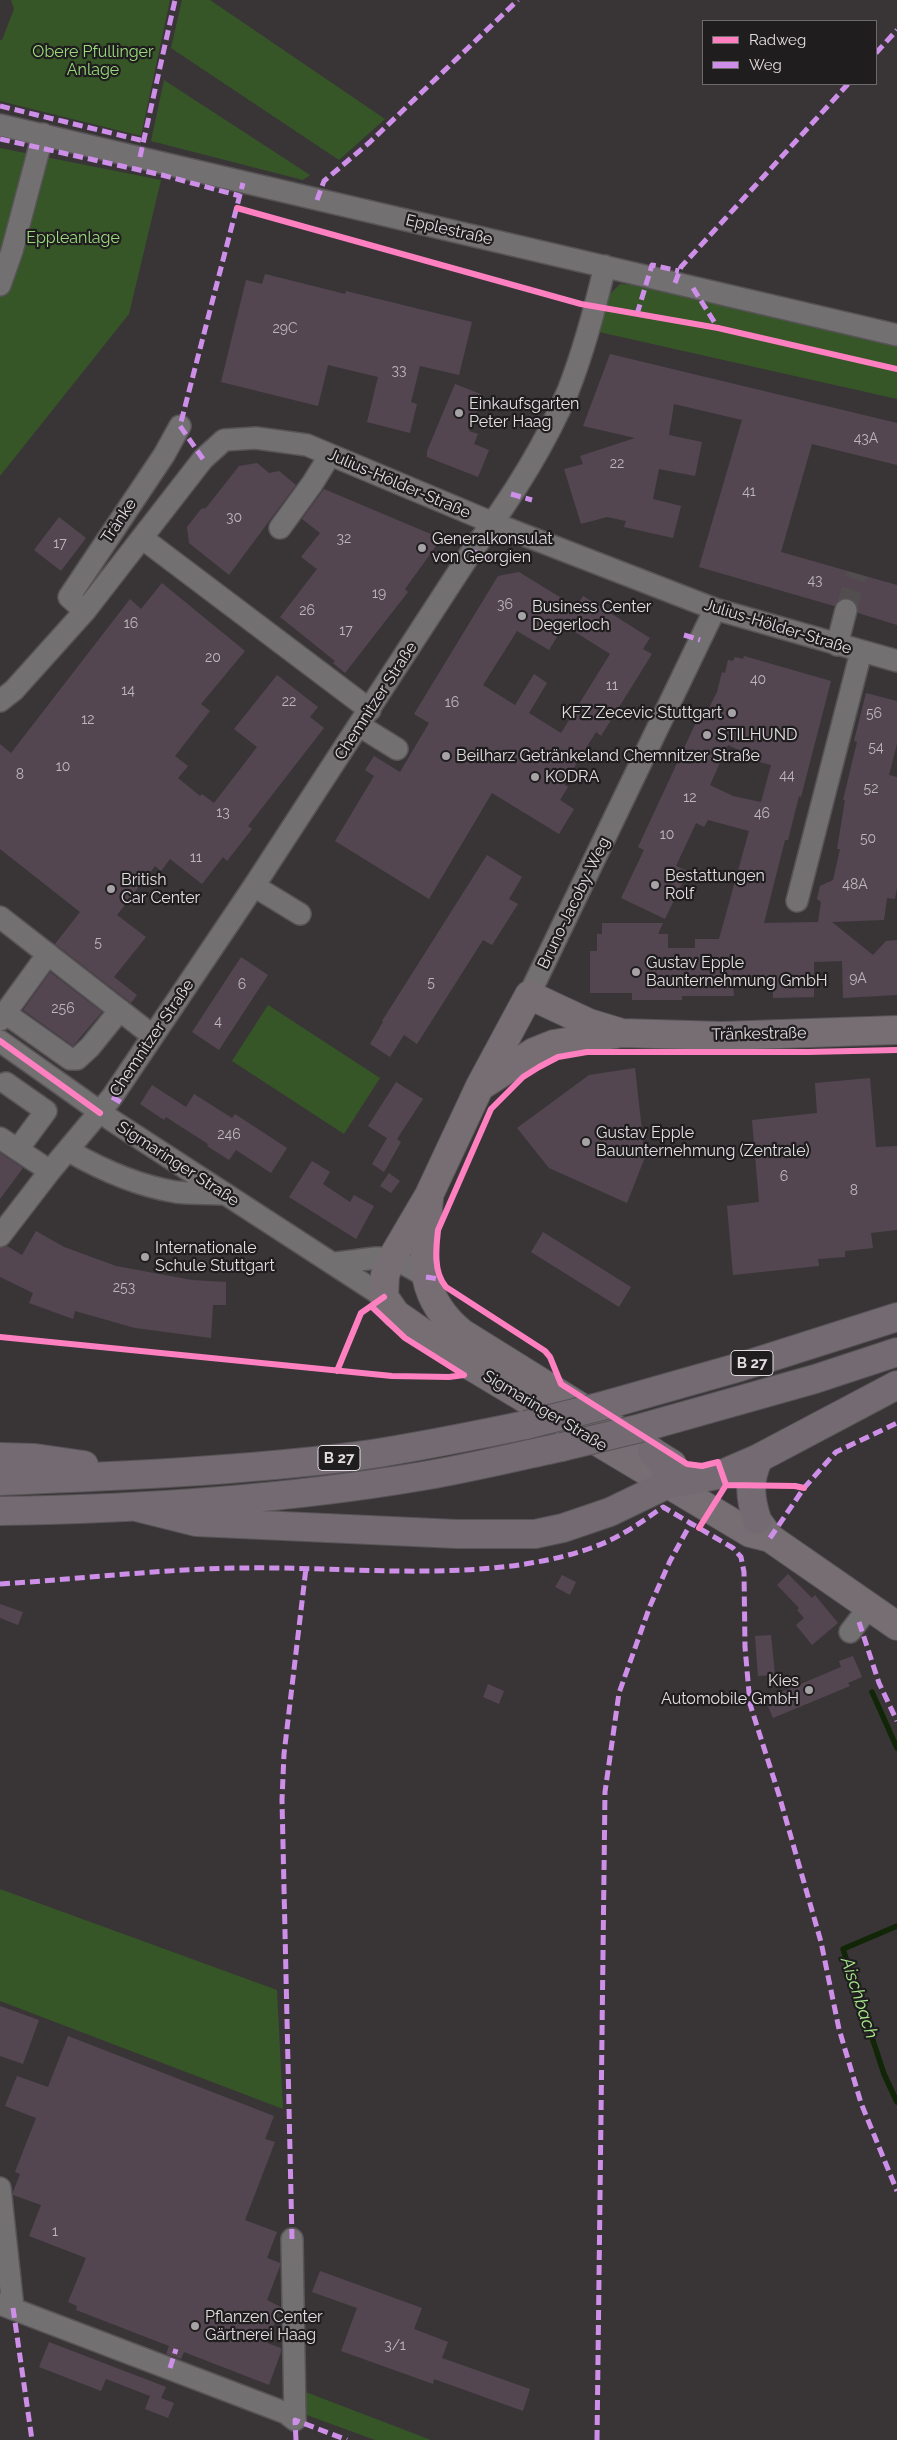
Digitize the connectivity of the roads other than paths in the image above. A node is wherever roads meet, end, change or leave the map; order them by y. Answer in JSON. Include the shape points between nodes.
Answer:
{"nodes":[{"id":1,"x":0,"y":125,"type":"edge"},
{"id":2,"x":43,"y":134,"type":"junction"},
{"id":3,"x":605,"y":266,"type":"junction"},
{"id":4,"x":0,"y":285,"type":"edge"},
{"id":5,"x":897,"y":335,"type":"edge"},
{"id":6,"x":180,"y":426,"type":"dead end"},
{"id":7,"x":330,"y":455,"type":"junction"},
{"id":8,"x":493,"y":523,"type":"junction"},
{"id":9,"x":280,"y":528,"type":"dead end"},
{"id":10,"x":142,"y":538,"type":"junction"},
{"id":11,"x":715,"y":609,"type":"junction"},
{"id":12,"x":846,"y":610,"type":"tunnel mouth"},
{"id":13,"x":85,"y":611,"type":"junction"},
{"id":14,"x":836,"y":645,"type":"junction"},
{"id":15,"x":861,"y":652,"type":"junction"},
{"id":16,"x":897,"y":661,"type":"edge"},
{"id":17,"x":0,"y":701,"type":"edge"},
{"id":18,"x":365,"y":718,"type":"junction"},
{"id":19,"x":397,"y":749,"type":"dead end"},
{"id":20,"x":254,"y":886,"type":"junction"},
{"id":21,"x":797,"y":901,"type":"dead end"},
{"id":22,"x":300,"y":914,"type":"dead end"},
{"id":23,"x":0,"y":917,"type":"edge"},
{"id":24,"x":48,"y":954,"type":"junction"},
{"id":25,"x":529,"y":995,"type":"junction"},
{"id":26,"x":120,"y":1010,"type":"junction"},
{"id":27,"x":2,"y":1017,"type":"edge"},
{"id":28,"x":897,"y":1030,"type":"edge"},
{"id":29,"x":622,"y":1033,"type":"junction"},
{"id":30,"x":153,"y":1036,"type":"junction"},
{"id":31,"x":0,"y":1041,"type":"edge"},
{"id":32,"x":22,"y":1057,"type":"junction"},
{"id":33,"x":480,"y":1086,"type":"junction"},
{"id":34,"x":3,"y":1087,"type":"edge"},
{"id":35,"x":100,"y":1113,"type":"junction"},
{"id":36,"x":0,"y":1138,"type":"edge"},
{"id":37,"x":18,"y":1149,"type":"junction"},
{"id":38,"x":69,"y":1151,"type":"junction"},
{"id":39,"x":50,"y":1171,"type":"junction"},
{"id":40,"x":224,"y":1194,"type":"junction"},
{"id":41,"x":429,"y":1195,"type":"junction"},
{"id":42,"x":0,"y":1236,"type":"edge"},
{"id":43,"x":392,"y":1258,"type":"junction"},
{"id":44,"x":334,"y":1263,"type":"junction"},
{"id":45,"x":426,"y":1277,"type":"junction"},
{"id":46,"x":384,"y":1297,"type":"junction"},
{"id":47,"x":897,"y":1317,"type":"edge"},
{"id":48,"x":897,"y":1352,"type":"edge"},
{"id":49,"x":897,"y":1385,"type":"edge"},
{"id":50,"x":647,"y":1439,"type":"junction"},
{"id":51,"x":0,"y":1457,"type":"edge"},
{"id":52,"x":759,"y":1458,"type":"junction"},
{"id":53,"x":150,"y":1475,"type":"junction"},
{"id":54,"x":697,"y":1480,"type":"junction"},
{"id":55,"x":0,"y":1481,"type":"edge"},
{"id":56,"x":666,"y":1485,"type":"junction"},
{"id":57,"x":136,"y":1507,"type":"junction"},
{"id":58,"x":0,"y":1511,"type":"edge"},
{"id":59,"x":763,"y":1529,"type":"junction"},
{"id":60,"x":869,"y":1607,"type":"junction"},
{"id":61,"x":897,"y":1626,"type":"edge"},
{"id":62,"x":850,"y":1632,"type":"dead end"},
{"id":63,"x":0,"y":2188,"type":"edge"},
{"id":64,"x":292,"y":2239,"type":"dead end"},
{"id":65,"x":7,"y":2306,"type":"edge"}],
"edges":[{"from":1,"to":2,"type":"street","name":"Epplestraße"},
{"from":2,"to":3,"type":"street","name":"Epplestraße"},
{"from":2,"to":4,"type":"street"},
{"from":3,"to":5,"type":"street","name":"Epplestraße"},
{"from":3,"to":8,"type":"street","name":"Chemnitzer Straße","via":[[589,331],[567,391],[543,441]]},
{"from":6,"to":13,"type":"street","name":"Tränke","via":[[69,597]]},
{"from":7,"to":8,"type":"street","name":"Julius-Hölder-Straße"},
{"from":7,"to":9,"type":"street"},
{"from":7,"to":10,"type":"street","name":"Julius-Hölder-Straße","via":[[307,445],[256,438],[224,440],[203,459]]},
{"from":8,"to":11,"type":"street","name":"Julius-Hölder-Straße"},
{"from":8,"to":18,"type":"street","name":"Chemnitzer Straße"},
{"from":10,"to":13,"type":"street","name":"Julius-Hölder-Straße"},
{"from":10,"to":18,"type":"street"},
{"from":11,"to":14,"type":"street","name":"Julius-Hölder-Straße"},
{"from":11,"to":25,"type":"street","name":"Bruno-Jacoby-Weg"},
{"from":12,"to":14,"type":"street"},
{"from":13,"to":17,"type":"street","name":"Julius-Hölder-Straße","via":[[14,690]]},
{"from":14,"to":15,"type":"street","name":"Julius-Hölder-Straße"},
{"from":15,"to":16,"type":"street","name":"Julius-Hölder-Straße"},
{"from":15,"to":21,"type":"street","name":"Julius-Hölder-Straße"},
{"from":18,"to":19,"type":"street"},
{"from":18,"to":20,"type":"street","name":"Chemnitzer Straße"},
{"from":20,"to":22,"type":"street"},
{"from":20,"to":30,"type":"street","name":"Chemnitzer Straße"},
{"from":23,"to":24,"type":"street"},
{"from":24,"to":26,"type":"street"},
{"from":24,"to":27,"type":"street"},
{"from":25,"to":29,"type":"main road","name":"Tränkestraße","via":[[589,1023]]},
{"from":25,"to":33,"type":"main road","name":"Bruno-Jacoby-Weg"},
{"from":26,"to":27,"type":"street","via":[[90,1048],[76,1059],[70,1059]]},
{"from":26,"to":30,"type":"street"},
{"from":28,"to":29,"type":"main road","name":"Tränkestraße","via":[[722,1036]]},
{"from":29,"to":33,"type":"main road","name":"Tränkestraße","via":[[554,1044],[534,1052]]},
{"from":30,"to":35,"type":"street","name":"Chemnitzer Straße"},
{"from":31,"to":32,"type":"street","name":"Sigmaringer Straße"},
{"from":32,"to":34,"type":"street"},
{"from":32,"to":35,"type":"street","name":"Sigmaringer Straße"},
{"from":33,"to":41,"type":"main road","name":"Bruno-Jacoby-Weg"},
{"from":34,"to":37,"type":"street","via":[[46,1111]]},
{"from":35,"to":38,"type":"street","name":"Chemnitzer Straße"},
{"from":35,"to":40,"type":"street","name":"Sigmaringer Straße"},
{"from":36,"to":37,"type":"street"},
{"from":37,"to":39,"type":"street"},
{"from":38,"to":39,"type":"street","name":"Chemnitzer Straße"},
{"from":38,"to":40,"type":"street","via":[[95,1166],[155,1188]]},
{"from":39,"to":42,"type":"street","name":"Chemnitzer Straße"},
{"from":40,"to":44,"type":"street","name":"Sigmaringer Straße"},
{"from":41,"to":43,"type":"main road","name":"Bruno-Jacoby-Weg"},
{"from":41,"to":45,"type":"main road","name":"Bruno-Jacoby-Weg"},
{"from":43,"to":44,"type":"street"},
{"from":43,"to":45,"type":"street"},
{"from":43,"to":46,"type":"main road","name":"Bruno-Jacoby-Weg","via":[[385,1274]]},
{"from":44,"to":46,"type":"street","name":"Sigmaringer Straße"},
{"from":45,"to":50,"type":"main road","name":"Sigmaringer Straße","via":[[432,1300],[447,1321],[462,1334]]},
{"from":46,"to":56,"type":"main road","name":"Sigmaringer Straße","via":[[396,1314],[420,1333]]},
{"from":47,"to":53,"type":"highway","number":"B 27","bridge":true,"via":[[740,1367],[526,1425],[360,1455]]},
{"from":48,"to":50,"type":"highway","number":"B 27"},
{"from":49,"to":52,"type":"highway"},
{"from":50,"to":54,"type":"main road","name":"Sigmaringer Straße"},
{"from":50,"to":56,"type":"highway","via":[[665,1465],[668,1474]]},
{"from":50,"to":57,"type":"highway","number":"B 27","bridge":true,"via":[[562,1447],[418,1477],[318,1491]]},
{"from":51,"to":53,"type":"highway","via":[[36,1458]]},
{"from":52,"to":54,"type":"highway","via":[[722,1474]]},
{"from":52,"to":59,"type":"highway","via":[[750,1485],[750,1498]]},
{"from":53,"to":55,"type":"highway","number":"B 27"},
{"from":54,"to":56,"type":"highway"},
{"from":54,"to":59,"type":"main road","name":"Sigmaringer Straße"},
{"from":56,"to":57,"type":"highway","number":"B 27","via":[[610,1512],[578,1523],[535,1534],[501,1536],[196,1522]]},
{"from":56,"to":59,"type":"main road","name":"Sigmaringer Straße","via":[[750,1533]]},
{"from":57,"to":58,"type":"highway","number":"B 27"},
{"from":59,"to":60,"type":"main road","name":"Sigmaringer Straße"},
{"from":60,"to":61,"type":"main road","name":"Sigmaringer Straße"},
{"from":60,"to":62,"type":"street"},
{"from":63,"to":65,"type":"street"},
{"from":64,"to":65,"type":"street","via":[[295,2420],[277,2409]]}]}
